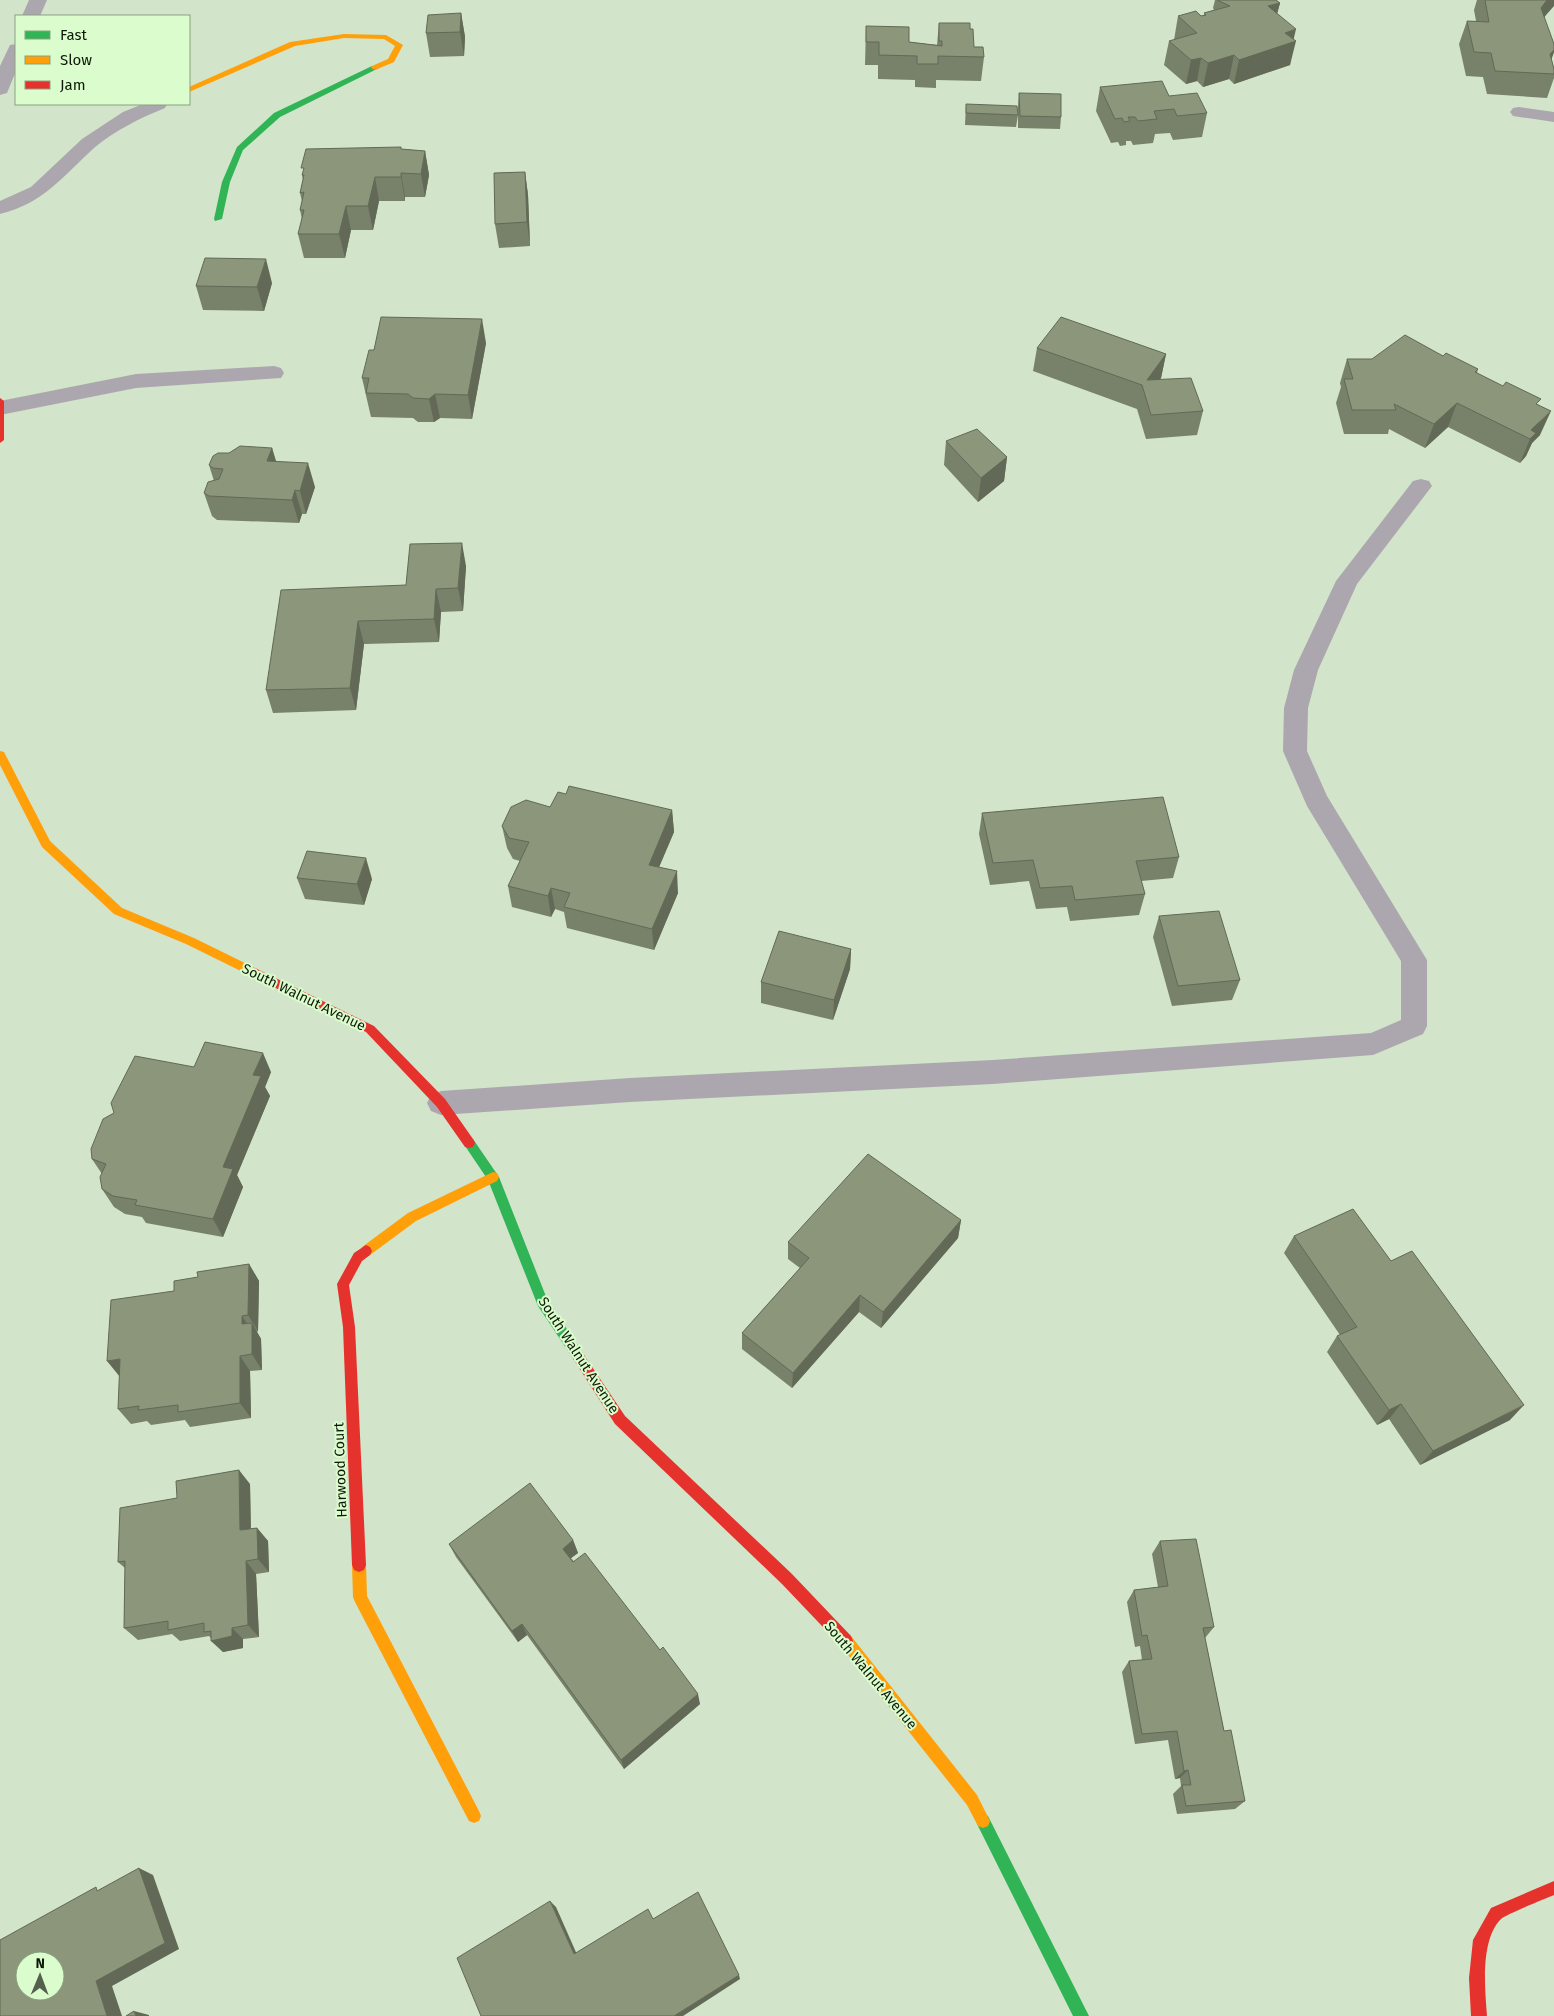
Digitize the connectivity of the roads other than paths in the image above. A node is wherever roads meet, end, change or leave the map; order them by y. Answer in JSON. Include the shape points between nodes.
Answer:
{"nodes":[{"id":1,"x":38,"y":0,"type":"edge"},
{"id":2,"x":31,"y":15,"type":"edge"},
{"id":3,"x":15,"y":52,"type":"edge"},
{"id":4,"x":0,"y":89,"type":"edge"},
{"id":5,"x":190,"y":90,"type":"edge"},
{"id":6,"x":156,"y":105,"type":"edge"},
{"id":7,"x":1519,"y":112,"type":"dead end"},
{"id":8,"x":1554,"y":117,"type":"edge"},
{"id":9,"x":0,"y":208,"type":"edge"},
{"id":10,"x":218,"y":219,"type":"dead end"},
{"id":11,"x":274,"y":373,"type":"dead end"},
{"id":12,"x":0,"y":401,"type":"edge"},
{"id":13,"x":0,"y":408,"type":"edge"},
{"id":14,"x":0,"y":440,"type":"edge"},
{"id":15,"x":1421,"y":486,"type":"dead end"},
{"id":16,"x":0,"y":755,"type":"edge"},
{"id":17,"x":441,"y":1103,"type":"junction"},
{"id":18,"x":493,"y":1177,"type":"junction"},
{"id":19,"x":474,"y":1816,"type":"dead end"},
{"id":20,"x":1554,"y":1888,"type":"edge"},
{"id":21,"x":1081,"y":2016,"type":"edge"},
{"id":22,"x":1479,"y":2016,"type":"edge"}],
"edges":[{"from":1,"to":2,"type":"street"},
{"from":3,"to":4,"type":"street"},
{"from":5,"to":10,"type":"street","via":[[293,44],[344,36],[386,37],[399,45],[391,60],[278,115],[240,149],[226,182]]},
{"from":6,"to":9,"type":"street","via":[[130,116],[89,143],[38,191]]},
{"from":7,"to":8,"type":"lane"},
{"from":11,"to":13,"type":"lane","via":[[136,381]]},
{"from":12,"to":13,"type":"street"},
{"from":13,"to":14,"type":"street"},
{"from":15,"to":17,"type":"lane","via":[[1346,581],[1306,670],[1296,708],[1295,751],[1316,799],[1414,960],[1414,1026],[1373,1044],[993,1072]]},
{"from":16,"to":17,"type":"street","name":"South Walnut Avenue","via":[[46,844],[118,911],[190,941],[370,1029]]},
{"from":17,"to":18,"type":"street","name":"South Walnut Avenue"},
{"from":18,"to":19,"type":"street","name":"Harwood Court","via":[[412,1217],[358,1257],[343,1284],[349,1327],[360,1597]]},
{"from":18,"to":21,"type":"street","name":"South Walnut Avenue","via":[[542,1302],[620,1420],[787,1579],[849,1644],[972,1800]]},
{"from":20,"to":22,"type":"street","via":[[1496,1913],[1481,1940],[1477,1978]]}]}
